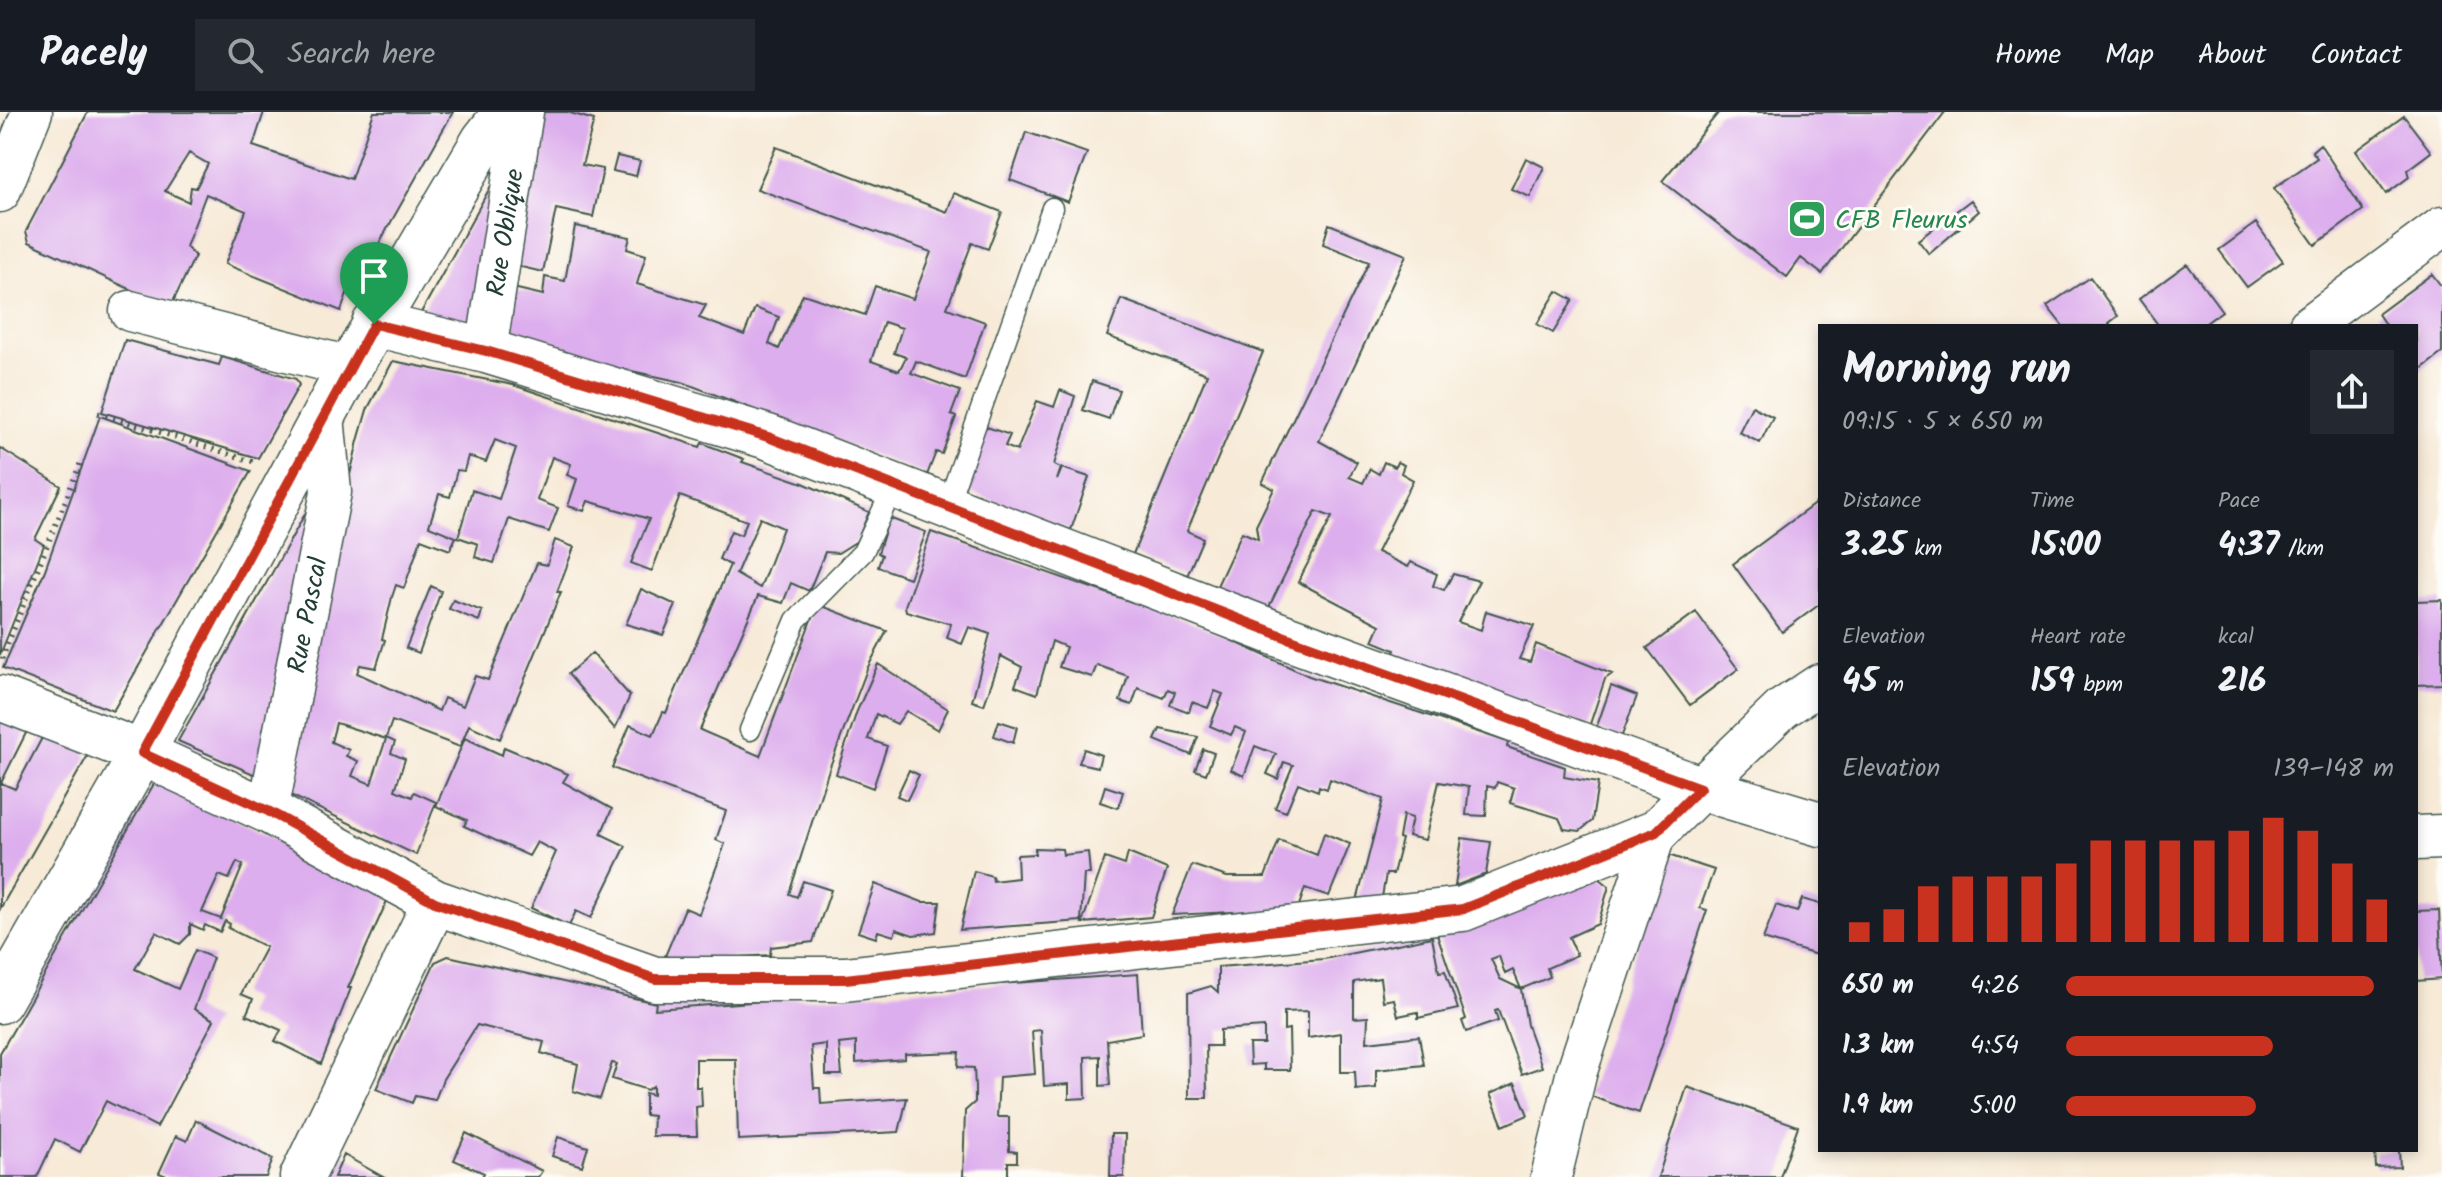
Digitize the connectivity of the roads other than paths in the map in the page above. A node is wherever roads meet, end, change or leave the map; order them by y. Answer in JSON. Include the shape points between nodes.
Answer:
{"nodes":[{"id":1,"x":32,"y":112,"type":"edge"},
{"id":2,"x":506,"y":112,"type":"edge"},
{"id":3,"x":523,"y":112,"type":"edge"},
{"id":4,"x":0,"y":192,"type":"edge"},
{"id":5,"x":1052,"y":208,"type":"dead end"},
{"id":6,"x":2442,"y":227,"type":"edge"},
{"id":7,"x":130,"y":311,"type":"dead end"},
{"id":8,"x":374,"y":324,"type":"junction"},
{"id":9,"x":2312,"y":324,"type":"edge"},
{"id":10,"x":486,"y":351,"type":"junction"},
{"id":11,"x":350,"y":367,"type":"junction"},
{"id":12,"x":324,"y":416,"type":"junction"},
{"id":13,"x":894,"y":486,"type":"junction"},
{"id":14,"x":947,"y":506,"type":"junction"},
{"id":15,"x":1818,"y":685,"type":"edge"},
{"id":16,"x":0,"y":698,"type":"edge"},
{"id":17,"x":750,"y":730,"type":"dead end"},
{"id":18,"x":142,"y":753,"type":"junction"},
{"id":19,"x":1700,"y":788,"type":"junction"},
{"id":20,"x":268,"y":811,"type":"junction"},
{"id":21,"x":1818,"y":823,"type":"edge"},
{"id":22,"x":1656,"y":832,"type":"junction"},
{"id":23,"x":2442,"y":837,"type":"edge"},
{"id":24,"x":2418,"y":838,"type":"edge"},
{"id":25,"x":435,"y":902,"type":"junction"},
{"id":26,"x":0,"y":1001,"type":"edge"},
{"id":27,"x":302,"y":1177,"type":"edge"},
{"id":28,"x":1551,"y":1177,"type":"edge"}],
"edges":[{"from":1,"to":4,"type":"street"},
{"from":2,"to":8,"type":"main road"},
{"from":3,"to":10,"type":"street","name":"Rue Oblique"},
{"from":5,"to":14,"type":"lane"},
{"from":6,"to":9,"type":"street"},
{"from":7,"to":11,"type":"street"},
{"from":8,"to":10,"type":"main road"},
{"from":8,"to":11,"type":"main road"},
{"from":10,"to":13,"type":"main road","via":[[768,437]]},
{"from":11,"to":12,"type":"main road"},
{"from":12,"to":18,"type":"main road"},
{"from":12,"to":20,"type":"street","name":"Rue Pascal","via":[[331,492]]},
{"from":13,"to":14,"type":"main road"},
{"from":13,"to":17,"type":"lane","via":[[863,552],[796,620]]},
{"from":14,"to":19,"type":"main road","via":[[1288,638]]},
{"from":15,"to":19,"type":"street","via":[[1782,709]]},
{"from":16,"to":18,"type":"main road"},
{"from":18,"to":20,"type":"main road"},
{"from":18,"to":26,"type":"main road"},
{"from":19,"to":21,"type":"main road"},
{"from":19,"to":22,"type":"main road"},
{"from":20,"to":25,"type":"main road"},
{"from":22,"to":25,"type":"main road","via":[[1463,909],[845,979],[655,979]]},
{"from":22,"to":28,"type":"street","via":[[1577,1071]]},
{"from":23,"to":24,"type":"main road"},
{"from":25,"to":27,"type":"main road"}]}
